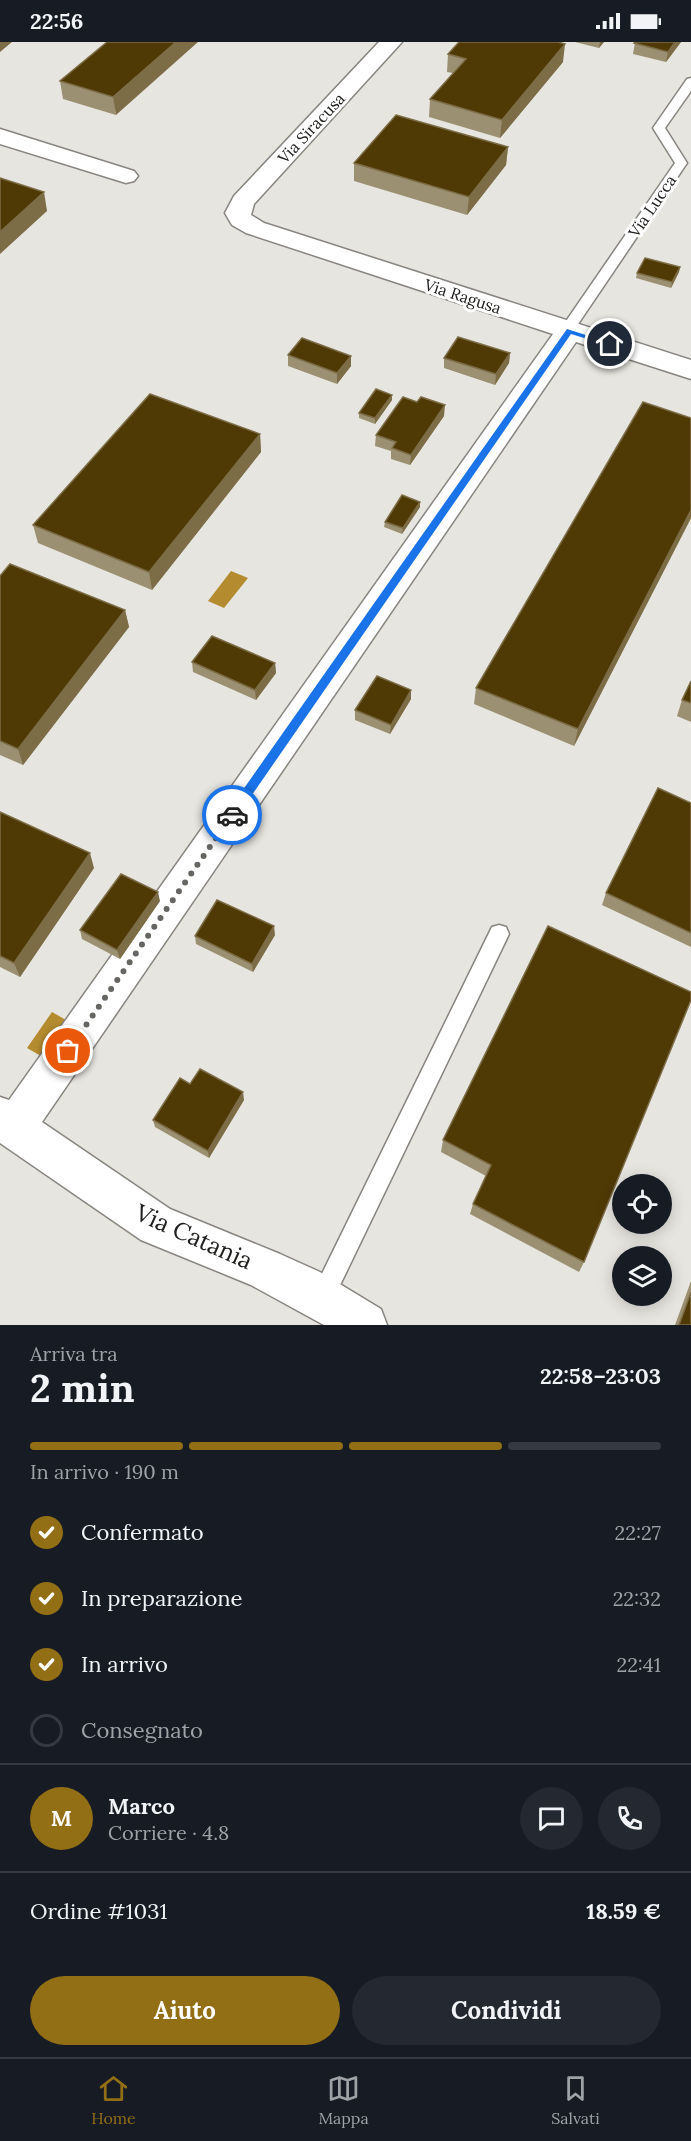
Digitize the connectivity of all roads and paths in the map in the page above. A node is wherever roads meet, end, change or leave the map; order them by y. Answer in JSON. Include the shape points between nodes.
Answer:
{"nodes":[{"id":1,"x":391,"y":42,"type":"edge"},
{"id":2,"x":691,"y":82,"type":"edge"},
{"id":3,"x":0,"y":136,"type":"edge"},
{"id":4,"x":126,"y":176,"type":"dead end"},
{"id":5,"x":238,"y":216,"type":"joint"},
{"id":6,"x":568,"y":330,"type":"junction"},
{"id":7,"x":691,"y":370,"type":"edge"},
{"id":8,"x":499,"y":934,"type":"dead end"},
{"id":9,"x":7,"y":1123,"type":"edge"},
{"id":10,"x":322,"y":1298,"type":"junction"},
{"id":11,"x":365,"y":1325,"type":"edge"}],
"edges":[{"from":1,"to":5,"type":"street","name":"Via Siracusa","via":[[243,201]]},
{"from":2,"to":6,"type":"lane","name":"Via Lucca","via":[[658,128],[681,163]]},
{"from":3,"to":4,"type":"street"},
{"from":5,"to":6,"type":"street","name":"Via Ragusa","via":[[255,228]]},
{"from":6,"to":7,"type":"street","name":"Via Ragusa"},
{"from":6,"to":9,"type":"street","name":"Via Lucca"},
{"from":8,"to":10,"type":"lane"},
{"from":9,"to":10,"type":"street","name":"Via Catania","via":[[156,1225],[266,1269]]},
{"from":10,"to":11,"type":"street","name":"Via Catania"}]}
